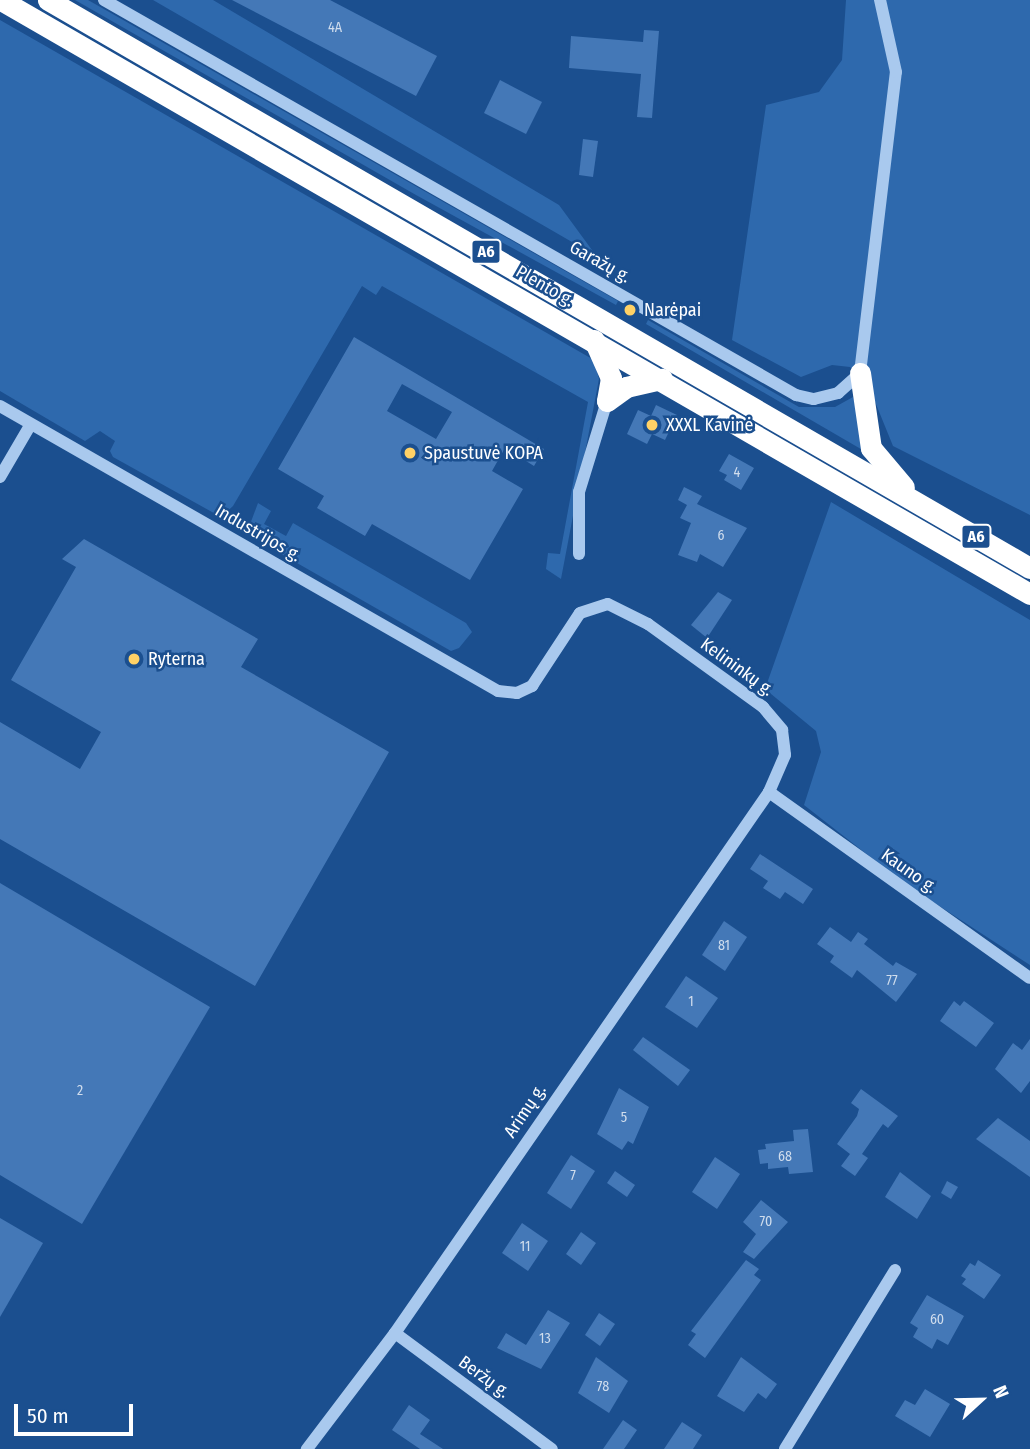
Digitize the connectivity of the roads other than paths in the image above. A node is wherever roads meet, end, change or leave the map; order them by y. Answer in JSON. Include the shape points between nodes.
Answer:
{"nodes":[{"id":1,"x":1,"y":0,"type":"edge"},
{"id":2,"x":48,"y":0,"type":"edge"},
{"id":3,"x":104,"y":0,"type":"edge"},
{"id":4,"x":880,"y":0,"type":"edge"},
{"id":5,"x":594,"y":340,"type":"junction"},
{"id":6,"x":860,"y":373,"type":"junction"},
{"id":7,"x":662,"y":379,"type":"junction"},
{"id":8,"x":607,"y":401,"type":"junction"},
{"id":9,"x":0,"y":405,"type":"edge"},
{"id":10,"x":31,"y":424,"type":"junction"},
{"id":11,"x":0,"y":477,"type":"edge"},
{"id":12,"x":923,"y":506,"type":"junction"},
{"id":13,"x":579,"y":554,"type":"dead end"},
{"id":14,"x":1030,"y":568,"type":"edge"},
{"id":15,"x":1030,"y":594,"type":"edge"},
{"id":16,"x":608,"y":604,"type":"joint"},
{"id":17,"x":769,"y":792,"type":"junction"},
{"id":18,"x":1030,"y":978,"type":"edge"},
{"id":19,"x":895,"y":1270,"type":"dead end"},
{"id":20,"x":395,"y":1333,"type":"junction"},
{"id":21,"x":307,"y":1449,"type":"edge"},
{"id":22,"x":552,"y":1449,"type":"edge"},
{"id":23,"x":785,"y":1449,"type":"edge"}],
"edges":[{"from":1,"to":5,"type":"highway","name":"Plento g.","number":"A6"},
{"from":2,"to":12,"type":"highway","name":"Plento g.","number":"A6"},
{"from":3,"to":6,"type":"street","name":"Garažų g.","via":[[796,395],[831,396]]},
{"from":4,"to":6,"type":"street","via":[[896,72]]},
{"from":5,"to":7,"type":"highway","name":"Plento g.","number":"A6"},
{"from":5,"to":8,"type":"highway","via":[[611,378]]},
{"from":6,"to":12,"type":"highway","via":[[871,449]]},
{"from":7,"to":8,"type":"highway","via":[[626,387]]},
{"from":7,"to":15,"type":"highway","name":"Plento g.","number":"A6"},
{"from":8,"to":13,"type":"street","via":[[579,492]]},
{"from":9,"to":10,"type":"street","name":"Industrijos g."},
{"from":10,"to":11,"type":"street"},
{"from":10,"to":16,"type":"street","name":"Industrijos g.","via":[[498,691],[517,694],[532,685],[580,613]]},
{"from":12,"to":14,"type":"highway","name":"Plento g.","number":"A6"},
{"from":16,"to":17,"type":"street","name":"Kelininkų g.","via":[[648,624],[776,718],[786,744]]},
{"from":17,"to":18,"type":"street","name":"Kauno g."},
{"from":17,"to":20,"type":"street","name":"Arimų g."},
{"from":19,"to":23,"type":"street"},
{"from":20,"to":21,"type":"street","name":"Arimų g."},
{"from":20,"to":22,"type":"street","name":"Beržų g."}]}
